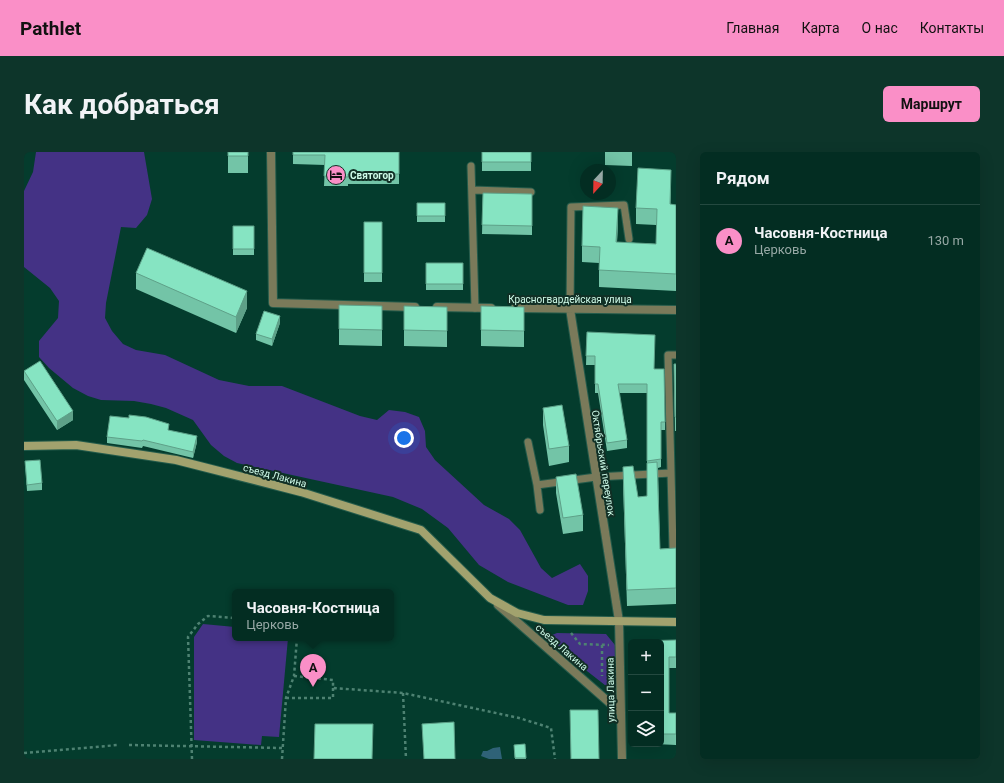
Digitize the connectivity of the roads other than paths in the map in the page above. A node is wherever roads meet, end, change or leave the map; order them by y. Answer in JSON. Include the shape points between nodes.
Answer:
{"nodes":[{"id":1,"x":271,"y":152,"type":"edge"},
{"id":2,"x":471,"y":166,"type":"dead end"},
{"id":3,"x":472,"y":190,"type":"junction"},
{"id":4,"x":531,"y":192,"type":"edge"},
{"id":5,"x":629,"y":239,"type":"dead end"},
{"id":6,"x":475,"y":308,"type":"junction"},
{"id":7,"x":570,"y":309,"type":"junction"},
{"id":8,"x":676,"y":310,"type":"edge"},
{"id":9,"x":676,"y":355,"type":"edge"},
{"id":10,"x":528,"y":442,"type":"dead end"},
{"id":11,"x":24,"y":446,"type":"edge"},
{"id":12,"x":671,"y":473,"type":"junction"},
{"id":13,"x":596,"y":477,"type":"junction"},
{"id":14,"x":537,"y":485,"type":"junction"},
{"id":15,"x":540,"y":510,"type":"dead end"},
{"id":16,"x":676,"y":550,"type":"edge"},
{"id":17,"x":490,"y":598,"type":"junction"},
{"id":18,"x":619,"y":621,"type":"junction"},
{"id":19,"x":676,"y":622,"type":"edge"},
{"id":20,"x":620,"y":712,"type":"junction"},
{"id":21,"x":622,"y":759,"type":"edge"}],
"edges":[{"from":1,"to":6,"type":"street","name":"Красногвардейская улица","via":[[273,303]]},
{"from":2,"to":3,"type":"lane"},
{"from":3,"to":4,"type":"lane"},
{"from":3,"to":6,"type":"lane"},
{"from":5,"to":7,"type":"lane","via":[[624,205],[571,207]]},
{"from":6,"to":7,"type":"street","name":"Красногвардейская улица"},
{"from":7,"to":8,"type":"street","name":"Красногвардейская улица"},
{"from":7,"to":13,"type":"street","name":"Октябрьский переулок"},
{"from":9,"to":12,"type":"lane","via":[[668,355]]},
{"from":10,"to":14,"type":"lane"},
{"from":11,"to":17,"type":"street","name":"съезд Лакина","via":[[76,445],[176,460],[302,492],[421,530]]},
{"from":12,"to":13,"type":"lane"},
{"from":12,"to":16,"type":"lane","via":[[673,550]]},
{"from":13,"to":14,"type":"lane"},
{"from":13,"to":18,"type":"street","name":"Октябрьский переулок"},
{"from":14,"to":15,"type":"lane"},
{"from":17,"to":18,"type":"street","name":"съезд Лакина","via":[[517,613],[544,620]]},
{"from":17,"to":20,"type":"street","name":"съезд Лакина"},
{"from":18,"to":19,"type":"street","name":"съезд Лакина"},
{"from":18,"to":20,"type":"street","name":"улица Лакина"},
{"from":20,"to":21,"type":"street","name":"улица Лакина"}]}
